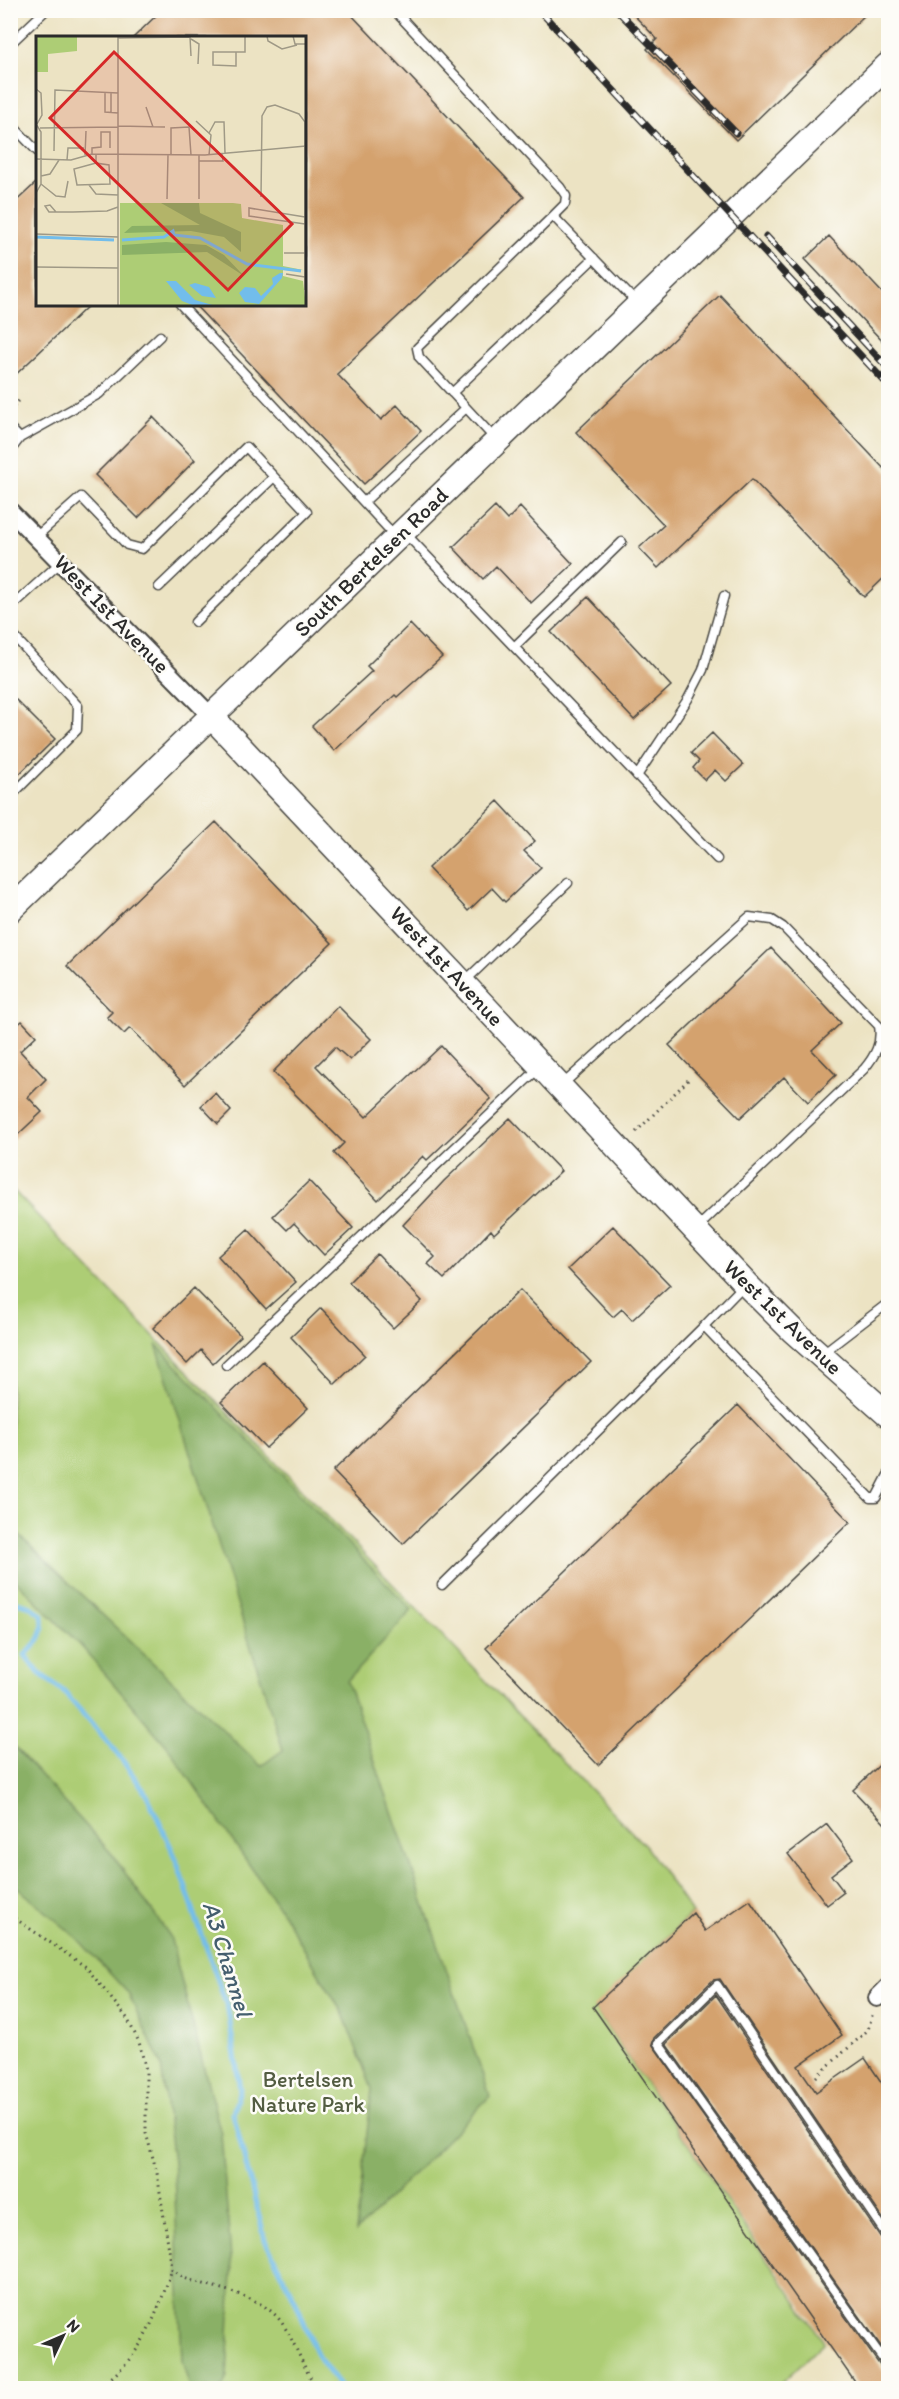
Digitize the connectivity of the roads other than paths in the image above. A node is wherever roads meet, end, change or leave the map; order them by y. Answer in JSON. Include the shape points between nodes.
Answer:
{"nodes":[{"id":1,"x":46,"y":10,"type":"edge"},
{"id":2,"x":394,"y":10,"type":"edge"},
{"id":3,"x":10,"y":44,"type":"edge"},
{"id":4,"x":888,"y":65,"type":"edge"},
{"id":5,"x":10,"y":123,"type":"edge"},
{"id":6,"x":36,"y":150,"type":"edge"},
{"id":7,"x":553,"y":216,"type":"junction"},
{"id":8,"x":594,"y":258,"type":"junction"},
{"id":9,"x":182,"y":306,"type":"edge"},
{"id":10,"x":639,"y":306,"type":"junction"},
{"id":11,"x":160,"y":336,"type":"dead end"},
{"id":12,"x":452,"y":393,"type":"junction"},
{"id":13,"x":466,"y":408,"type":"junction"},
{"id":14,"x":10,"y":428,"type":"edge"},
{"id":15,"x":20,"y":438,"type":"junction"},
{"id":16,"x":497,"y":441,"type":"junction"},
{"id":17,"x":10,"y":451,"type":"edge"},
{"id":18,"x":274,"y":477,"type":"junction"},
{"id":19,"x":364,"y":502,"type":"junction"},
{"id":20,"x":10,"y":511,"type":"edge"},
{"id":21,"x":400,"y":534,"type":"junction"},
{"id":22,"x":38,"y":536,"type":"junction"},
{"id":23,"x":622,"y":542,"type":"dead end"},
{"id":24,"x":61,"y":562,"type":"junction"},
{"id":25,"x":159,"y":587,"type":"dead end"},
{"id":26,"x":724,"y":596,"type":"dead end"},
{"id":27,"x":10,"y":608,"type":"edge"},
{"id":28,"x":195,"y":622,"type":"dead end"},
{"id":29,"x":10,"y":632,"type":"edge"},
{"id":30,"x":514,"y":647,"type":"junction"},
{"id":31,"x":211,"y":716,"type":"junction"},
{"id":32,"x":637,"y":776,"type":"junction"},
{"id":33,"x":10,"y":797,"type":"edge"},
{"id":34,"x":717,"y":859,"type":"dead end"},
{"id":35,"x":568,"y":883,"type":"dead end"},
{"id":36,"x":10,"y":910,"type":"edge"},
{"id":37,"x":462,"y":983,"type":"junction"},
{"id":38,"x":541,"y":1066,"type":"junction"},
{"id":39,"x":560,"y":1087,"type":"junction"},
{"id":40,"x":695,"y":1230,"type":"junction"},
{"id":41,"x":746,"y":1284,"type":"junction"},
{"id":42,"x":888,"y":1303,"type":"edge"},
{"id":43,"x":704,"y":1326,"type":"junction"},
{"id":44,"x":820,"y":1355,"type":"junction"},
{"id":45,"x":226,"y":1365,"type":"dead end"},
{"id":46,"x":888,"y":1415,"type":"edge"},
{"id":47,"x":888,"y":1475,"type":"edge"},
{"id":48,"x":442,"y":1585,"type":"dead end"},
{"id":49,"x":888,"y":2237,"type":"edge"},
{"id":50,"x":888,"y":2366,"type":"edge"}],
"edges":[{"from":1,"to":3,"type":"lane"},
{"from":2,"to":7,"type":"lane","via":[[560,188],[566,196],[565,204]]},
{"from":4,"to":10,"type":"street","name":"South Bertelsen Road"},
{"from":5,"to":6,"type":"lane"},
{"from":7,"to":8,"type":"lane"},
{"from":7,"to":12,"type":"lane","via":[[417,348],[419,357]]},
{"from":8,"to":10,"type":"lane"},
{"from":8,"to":12,"type":"lane"},
{"from":9,"to":19,"type":"lane"},
{"from":10,"to":16,"type":"street","name":"South Bertelsen Road"},
{"from":11,"to":15,"type":"lane","via":[[99,394]]},
{"from":12,"to":13,"type":"lane"},
{"from":13,"to":16,"type":"lane"},
{"from":13,"to":19,"type":"lane"},
{"from":14,"to":15,"type":"lane"},
{"from":15,"to":17,"type":"lane"},
{"from":16,"to":21,"type":"street","name":"South Bertelsen Road"},
{"from":18,"to":22,"type":"lane","via":[[246,447],[142,549],[127,545],[81,497]]},
{"from":18,"to":25,"type":"lane"},
{"from":18,"to":28,"type":"lane","via":[[307,512]]},
{"from":19,"to":21,"type":"lane"},
{"from":20,"to":22,"type":"street","name":"West 1st Avenue"},
{"from":21,"to":30,"type":"lane"},
{"from":21,"to":31,"type":"street","name":"South Bertelsen Road"},
{"from":22,"to":24,"type":"street","name":"West 1st Avenue"},
{"from":23,"to":30,"type":"lane"},
{"from":24,"to":27,"type":"lane"},
{"from":24,"to":31,"type":"street","name":"West 1st Avenue"},
{"from":26,"to":32,"type":"lane","via":[[703,670]]},
{"from":29,"to":33,"type":"lane","via":[[78,706],[77,730]]},
{"from":30,"to":32,"type":"lane"},
{"from":31,"to":36,"type":"street","name":"South Bertelsen Road"},
{"from":31,"to":37,"type":"street","name":"West 1st Avenue"},
{"from":32,"to":34,"type":"lane"},
{"from":35,"to":37,"type":"lane"},
{"from":37,"to":38,"type":"street","name":"West 1st Avenue"},
{"from":38,"to":39,"type":"street","name":"West 1st Avenue"},
{"from":38,"to":45,"type":"lane"},
{"from":39,"to":40,"type":"street","name":"West 1st Avenue"},
{"from":39,"to":40,"type":"lane","via":[[749,917],[772,920],[783,927],[879,1026],[878,1045],[864,1069]]},
{"from":40,"to":41,"type":"street","name":"West 1st Avenue"},
{"from":41,"to":43,"type":"lane"},
{"from":41,"to":44,"type":"street","name":"West 1st Avenue"},
{"from":42,"to":44,"type":"lane"},
{"from":43,"to":47,"type":"lane","via":[[870,1498],[876,1498]]},
{"from":43,"to":48,"type":"lane"},
{"from":44,"to":46,"type":"street","name":"West 1st Avenue"},
{"from":49,"to":50,"type":"lane","via":[[717,1985],[658,2043]]}]}
